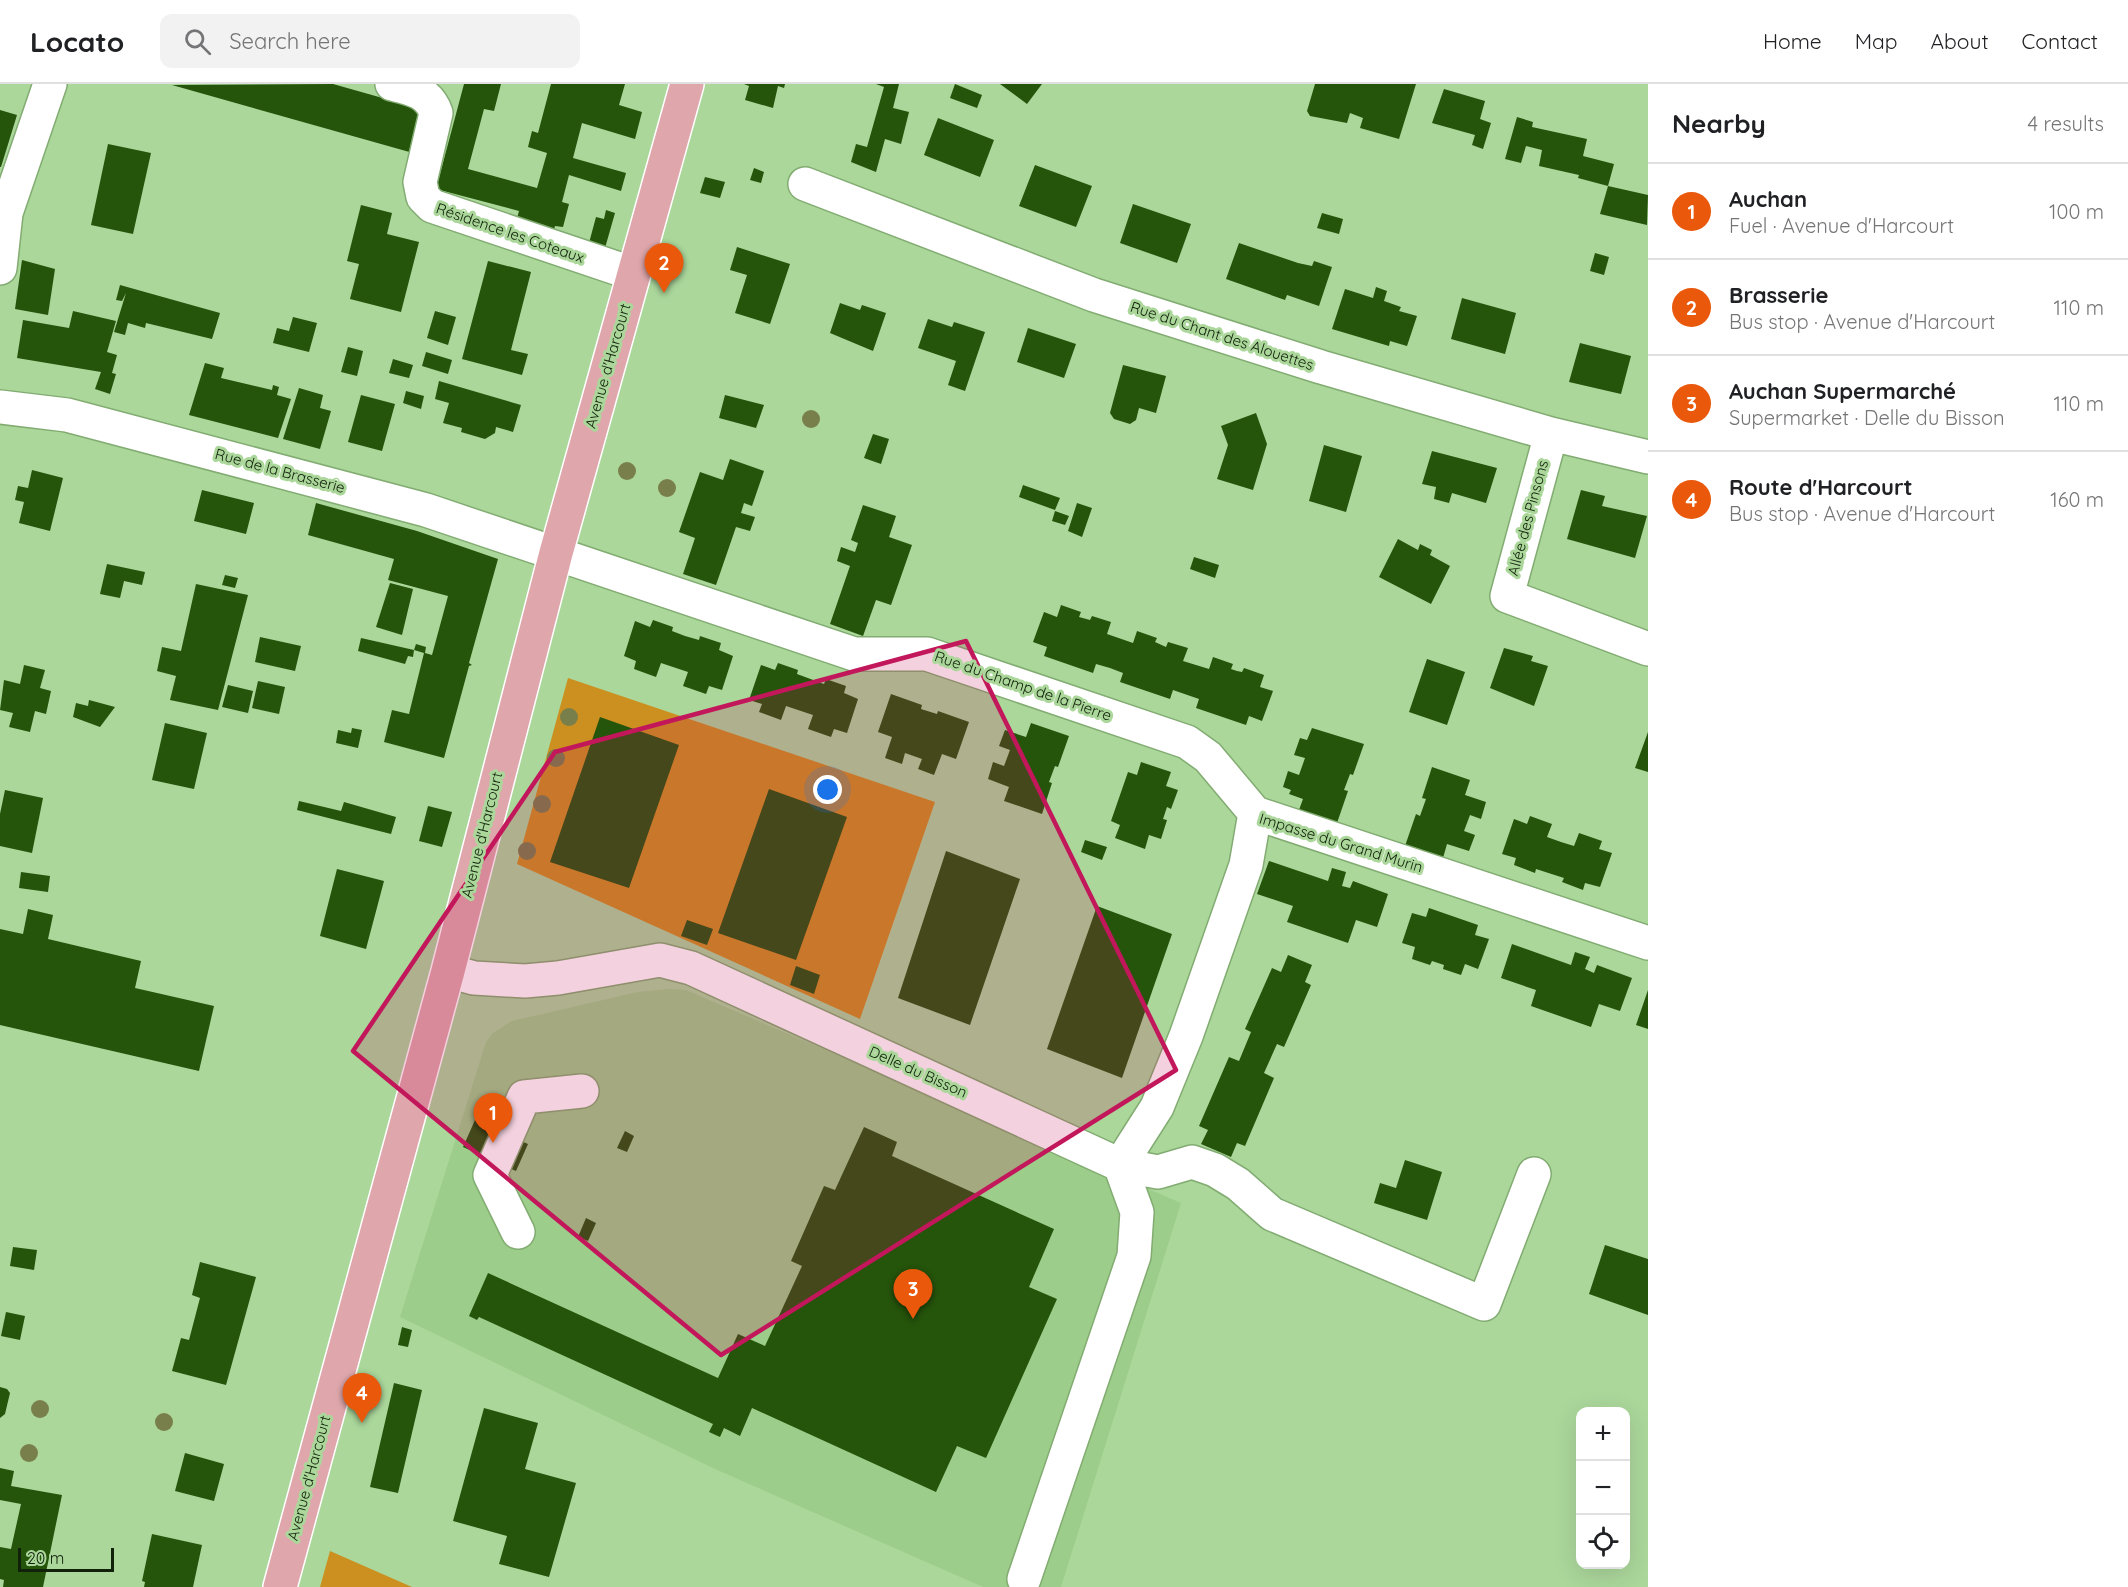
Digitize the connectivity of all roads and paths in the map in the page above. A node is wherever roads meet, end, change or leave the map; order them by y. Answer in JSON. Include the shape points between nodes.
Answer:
{"nodes":[{"id":1,"x":50,"y":84,"type":"edge"},
{"id":2,"x":392,"y":84,"type":"edge"},
{"id":3,"x":687,"y":84,"type":"edge"},
{"id":4,"x":805,"y":184,"type":"dead end"},
{"id":5,"x":0,"y":268,"type":"edge"},
{"id":6,"x":634,"y":274,"type":"junction"},
{"id":7,"x":0,"y":407,"type":"edge"},
{"id":8,"x":1551,"y":434,"type":"junction"},
{"id":9,"x":1648,"y":457,"type":"edge"},
{"id":10,"x":556,"y":553,"type":"junction"},
{"id":11,"x":1648,"y":649,"type":"edge"},
{"id":12,"x":1255,"y":813,"type":"junction"},
{"id":13,"x":1648,"y":943,"type":"edge"},
{"id":14,"x":448,"y":970,"type":"junction"},
{"id":15,"x":582,"y":1091,"type":"dead end"},
{"id":16,"x":1120,"y":1165,"type":"junction"},
{"id":17,"x":1534,"y":1174,"type":"dead end"},
{"id":18,"x":518,"y":1232,"type":"dead end"},
{"id":19,"x":1024,"y":1579,"type":"dead end"},
{"id":20,"x":280,"y":1587,"type":"edge"}],
"edges":[{"from":1,"to":5,"type":"street","via":[[6,213]]},
{"from":2,"to":6,"type":"street","name":"Résidence les Coteaux","via":[[421,92],[433,103],[436,113],[420,182],[423,197],[432,206]]},
{"from":3,"to":6,"type":"main road","name":"Avenue d'Harcourt"},
{"from":4,"to":8,"type":"street","name":"Rue du Chant des Alouettes","via":[[1094,295]]},
{"from":6,"to":10,"type":"main road","name":"Avenue d'Harcourt"},
{"from":7,"to":10,"type":"street","name":"Rue de la Brasserie","via":[[79,418],[426,510]]},
{"from":8,"to":9,"type":"street","name":"Rue du Chant des Alouettes"},
{"from":8,"to":11,"type":"street","name":"Allée des Pinsons","via":[[1507,596]]},
{"from":10,"to":12,"type":"street","name":"Rue du Champ de la Pierre","via":[[854,654],[927,654],[1187,742],[1208,757]]},
{"from":10,"to":14,"type":"main road","name":"Avenue d'Harcourt"},
{"from":12,"to":13,"type":"street","name":"Impasse du Grand Murin"},
{"from":12,"to":16,"type":"street","name":"Impasse du Grand Murin","via":[[1246,865],[1186,1036],[1157,1107]]},
{"from":14,"to":16,"type":"street","name":"Delle du Bisson","via":[[474,978],[525,981],[660,960],[691,968]]},
{"from":14,"to":20,"type":"main road","name":"Avenue d'Harcourt"},
{"from":15,"to":18,"type":"street","via":[[524,1096],[490,1175]]},
{"from":16,"to":17,"type":"street","name":"Delle du Bisson","via":[[1158,1172],[1192,1162],[1215,1170],[1272,1214],[1484,1304]]},
{"from":16,"to":19,"type":"street","via":[[1137,1212],[1134,1256]]}]}
